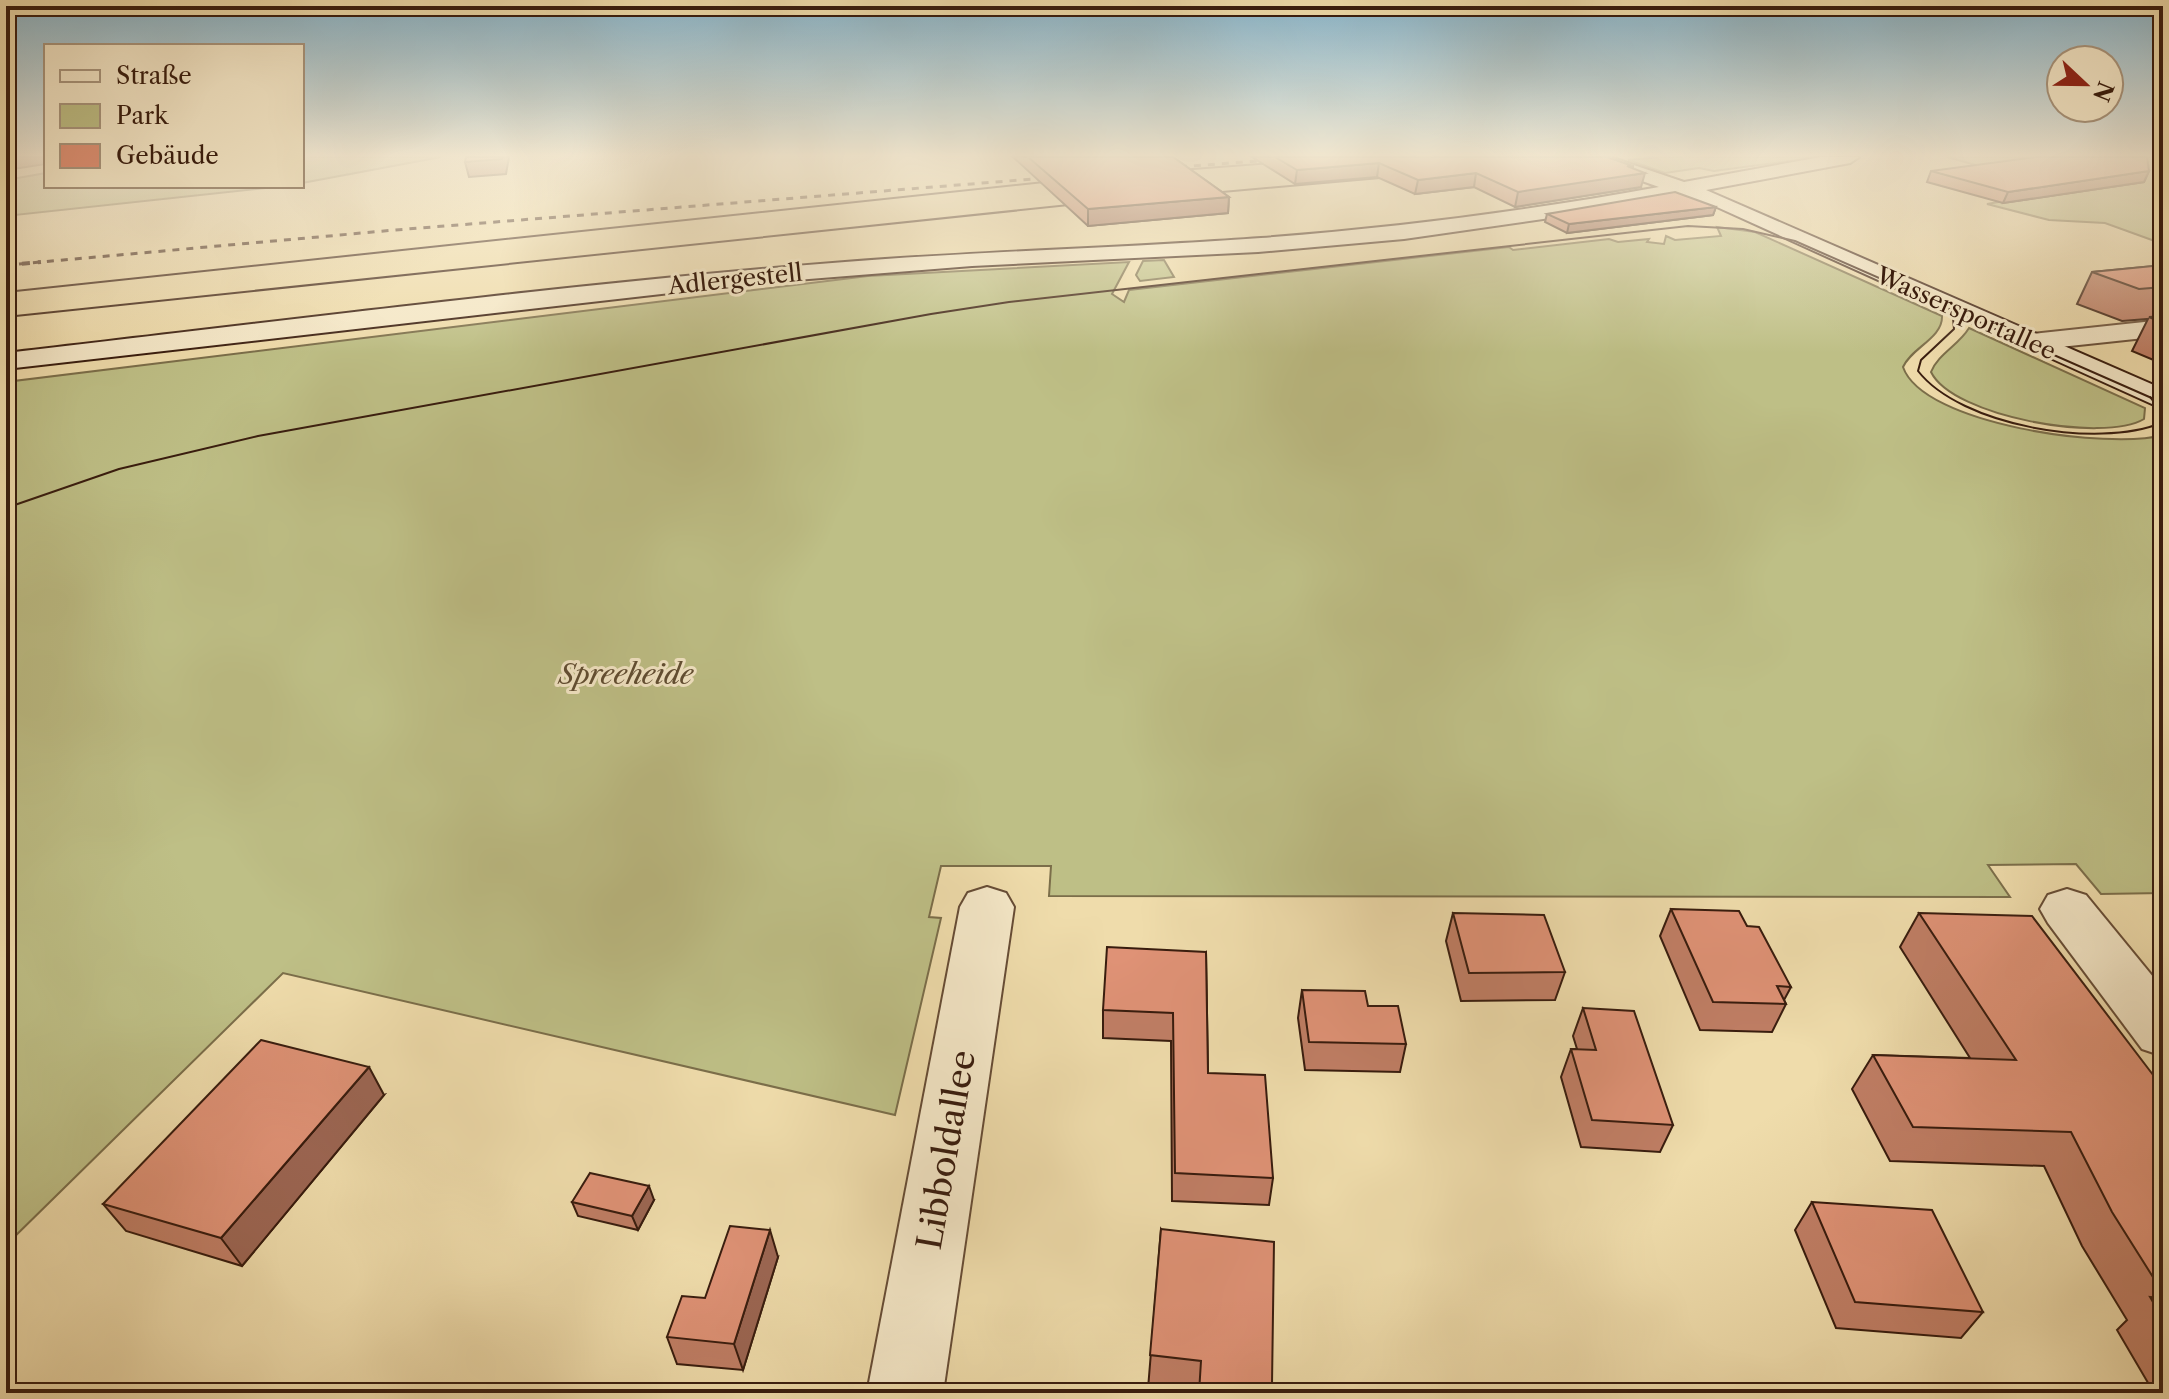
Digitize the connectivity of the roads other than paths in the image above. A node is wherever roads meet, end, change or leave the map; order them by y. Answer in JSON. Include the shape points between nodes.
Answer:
{"nodes":[{"id":1,"x":1474,"y":222,"type":"edge"},
{"id":2,"x":1766,"y":222,"type":"edge"},
{"id":3,"x":2163,"y":328,"type":"edge"},
{"id":4,"x":2032,"y":342,"type":"junction"},
{"id":5,"x":6,"y":361,"type":"edge"},
{"id":6,"x":2163,"y":400,"type":"edge"},
{"id":7,"x":987,"y":907,"type":"dead end"},
{"id":8,"x":2067,"y":909,"type":"dead end"},
{"id":9,"x":2163,"y":1032,"type":"edge"},
{"id":10,"x":905,"y":1393,"type":"edge"}],
"edges":[{"from":1,"to":5,"type":"main road","name":"Adlergestell","via":[[1244,246],[758,276]]},
{"from":2,"to":4,"type":"main road","name":"Wassersportallee"},
{"from":3,"to":4,"type":"main road"},
{"from":4,"to":6,"type":"main road","name":"Wassersportallee"},
{"from":7,"to":10,"type":"main road","name":"Libboldallee"},
{"from":8,"to":9,"type":"main road"}]}
